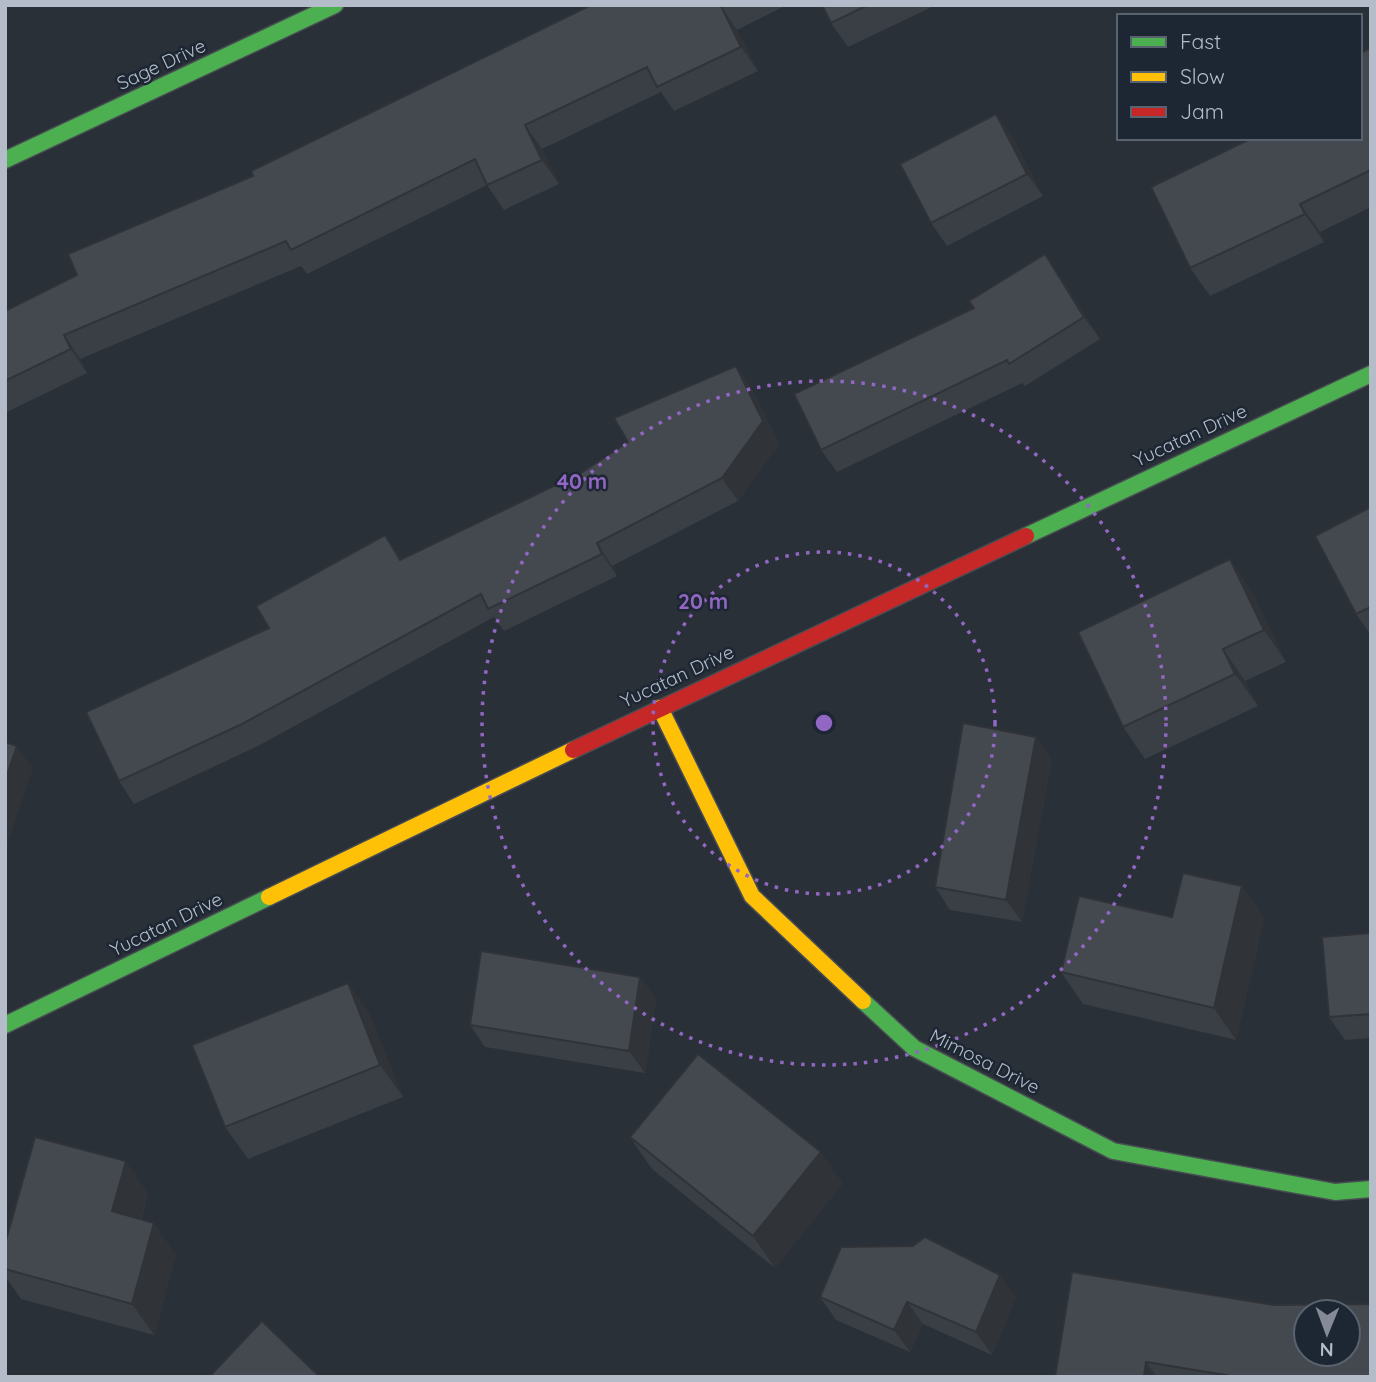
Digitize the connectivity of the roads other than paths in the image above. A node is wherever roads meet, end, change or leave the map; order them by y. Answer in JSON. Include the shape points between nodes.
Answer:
{"nodes":[{"id":1,"x":335,"y":5,"type":"edge"},
{"id":2,"x":5,"y":160,"type":"edge"},
{"id":3,"x":1371,"y":374,"type":"edge"},
{"id":4,"x":660,"y":708,"type":"junction"},
{"id":5,"x":5,"y":1025,"type":"edge"},
{"id":6,"x":1371,"y":1189,"type":"edge"}],
"edges":[{"from":1,"to":2,"type":"street","name":"Sage Drive"},
{"from":3,"to":4,"type":"street","name":"Yucatan Drive"},
{"from":4,"to":5,"type":"street","name":"Yucatan Drive"},
{"from":4,"to":6,"type":"street","name":"Mimosa Drive","via":[[752,896],[914,1048],[1114,1151],[1335,1192]]}]}
